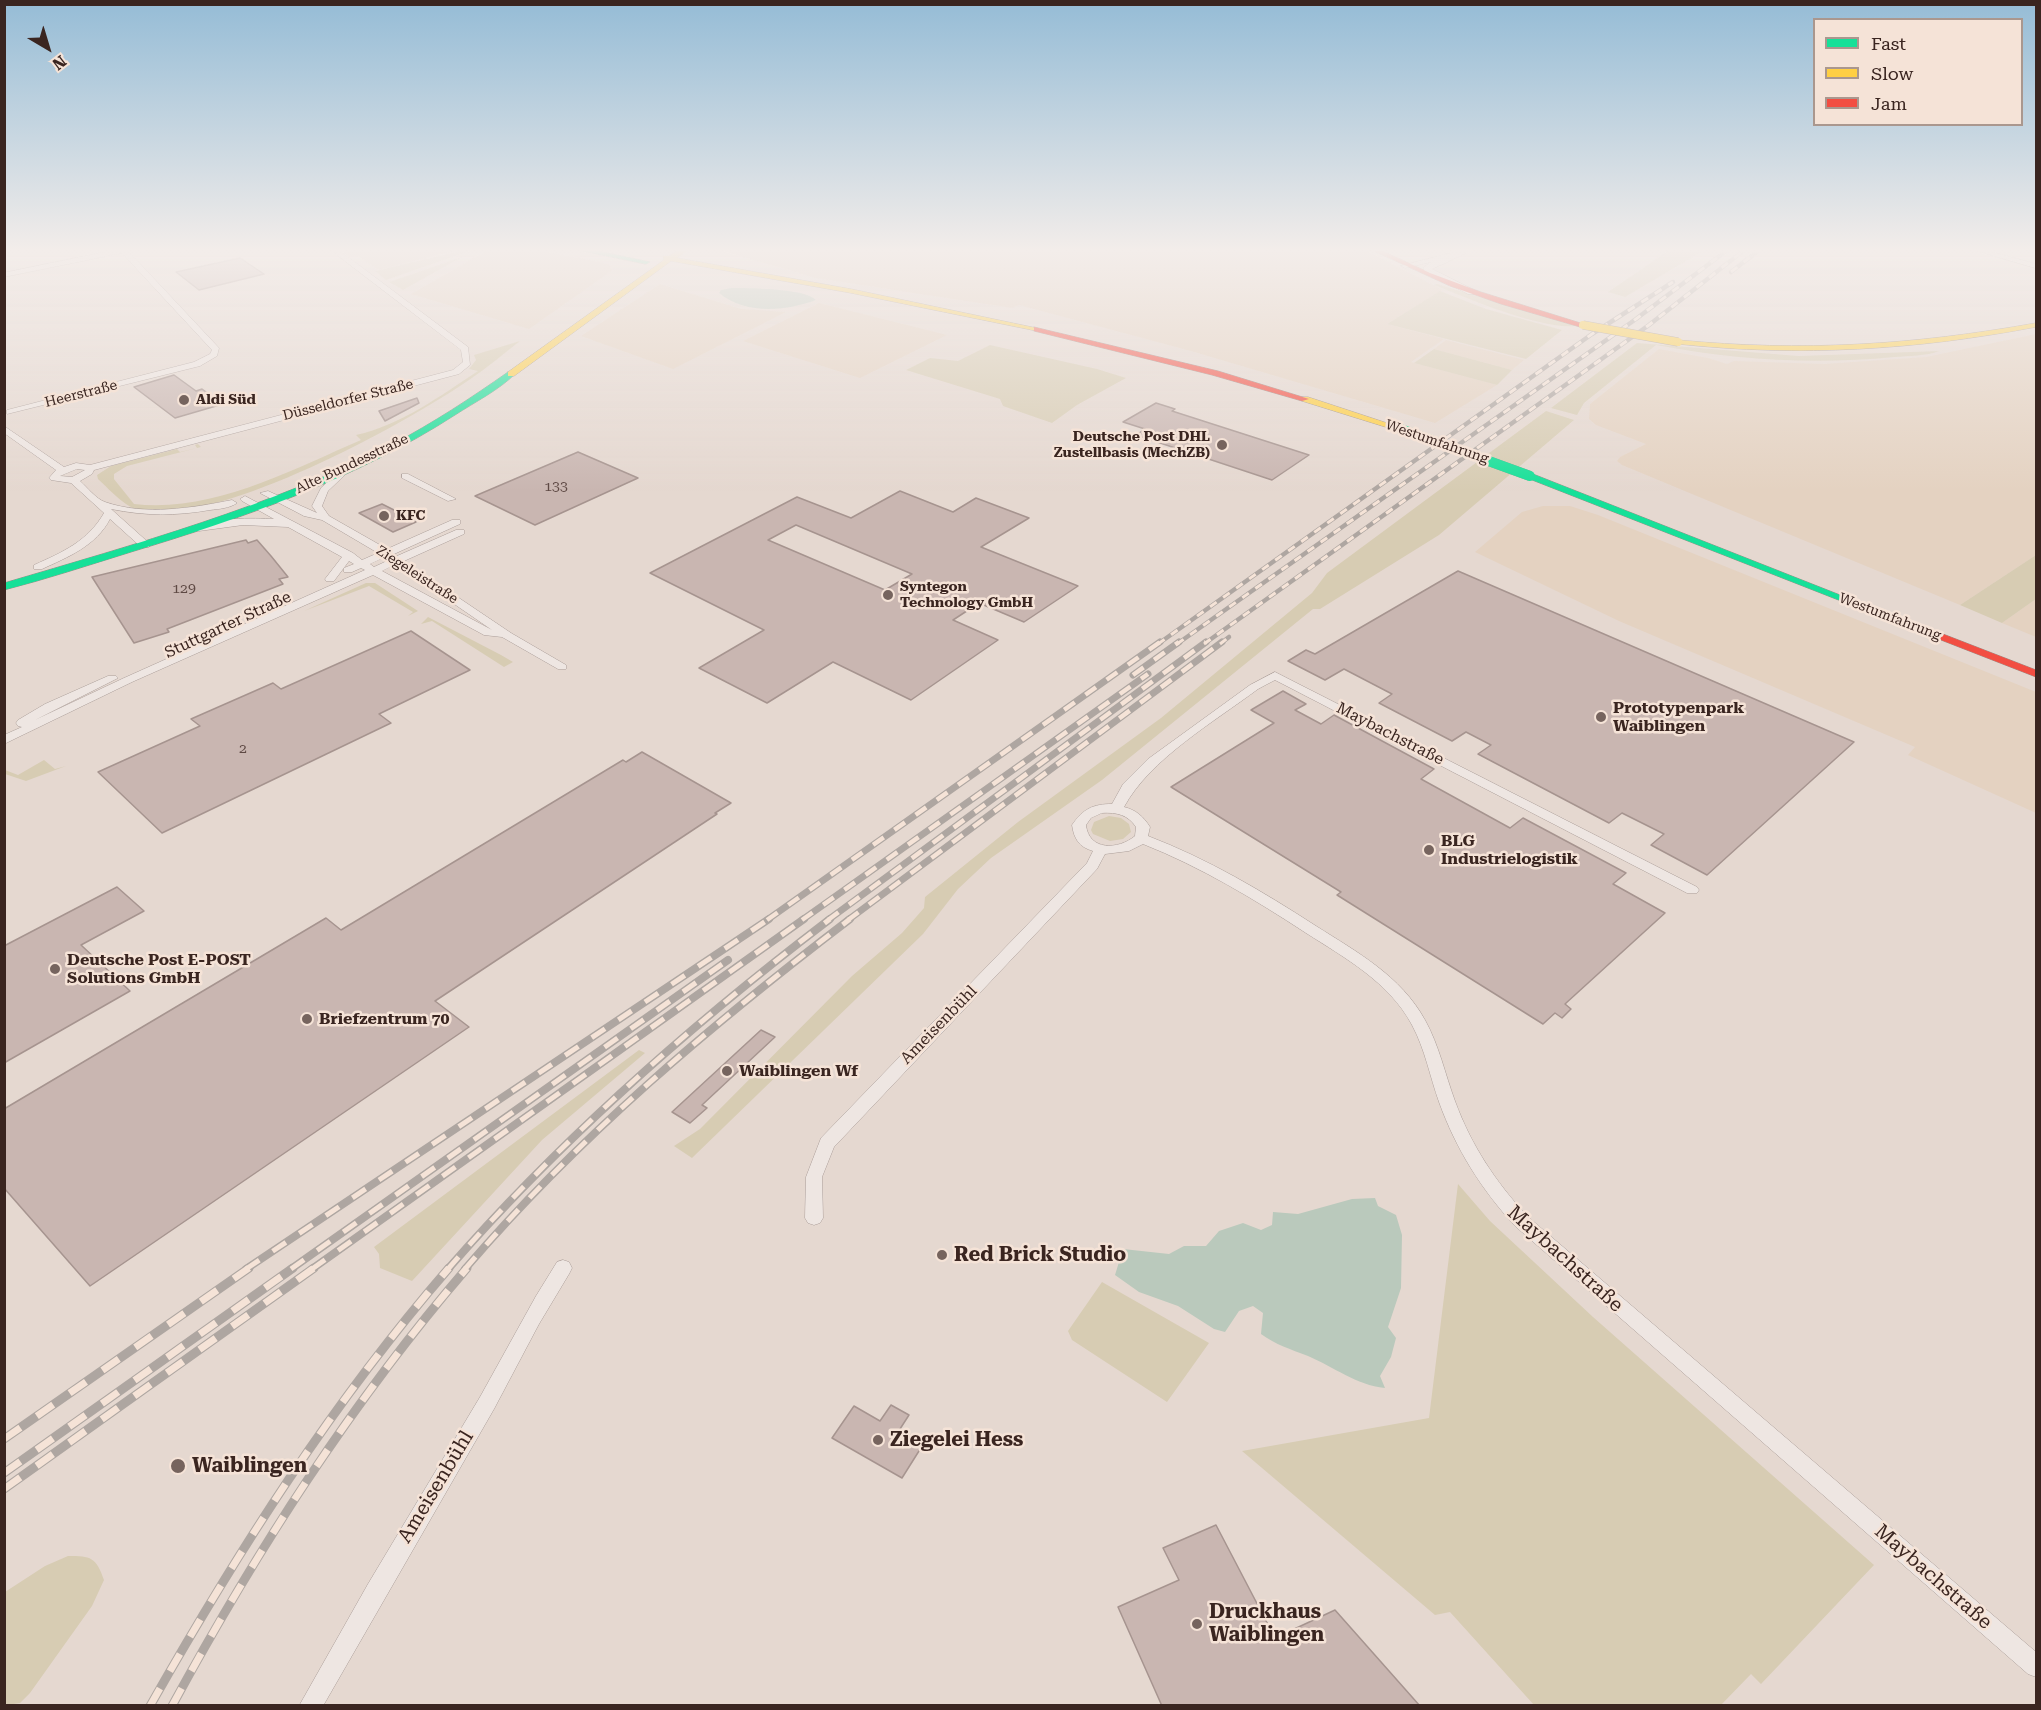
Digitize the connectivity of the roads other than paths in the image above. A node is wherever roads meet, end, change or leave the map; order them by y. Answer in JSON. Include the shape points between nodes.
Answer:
{"nodes":[{"id":1,"x":198,"y":331,"type":"edge"},
{"id":2,"x":441,"y":331,"type":"edge"},
{"id":3,"x":557,"y":331,"type":"edge"},
{"id":4,"x":1046,"y":331,"type":"edge"},
{"id":5,"x":1615,"y":331,"type":"edge"},
{"id":6,"x":2004,"y":331,"type":"edge"},
{"id":7,"x":487,"y":373,"type":"dead end"},
{"id":8,"x":6,"y":414,"type":"edge"},
{"id":9,"x":4,"y":429,"type":"edge"},
{"id":10,"x":90,"y":468,"type":"junction"},
{"id":11,"x":63,"y":470,"type":"junction"},
{"id":12,"x":345,"y":470,"type":"junction"},
{"id":13,"x":405,"y":476,"type":"dead end"},
{"id":14,"x":74,"y":480,"type":"junction"},
{"id":15,"x":267,"y":499,"type":"junction"},
{"id":16,"x":451,"y":499,"type":"dead end"},
{"id":17,"x":239,"y":501,"type":"junction"},
{"id":18,"x":105,"y":508,"type":"junction"},
{"id":19,"x":325,"y":518,"type":"junction"},
{"id":20,"x":297,"y":526,"type":"junction"},
{"id":21,"x":458,"y":527,"type":"dead end"},
{"id":22,"x":194,"y":529,"type":"junction"},
{"id":23,"x":140,"y":541,"type":"junction"},
{"id":24,"x":349,"y":555,"type":"junction"},
{"id":25,"x":390,"y":557,"type":"junction"},
{"id":26,"x":363,"y":563,"type":"junction"},
{"id":27,"x":38,"y":567,"type":"junction"},
{"id":28,"x":374,"y":569,"type":"junction"},
{"id":29,"x":4,"y":576,"type":"edge"},
{"id":30,"x":388,"y":577,"type":"junction"},
{"id":31,"x":333,"y":582,"type":"junction"},
{"id":32,"x":4,"y":587,"type":"edge"},
{"id":33,"x":507,"y":635,"type":"junction"},
{"id":34,"x":562,"y":667,"type":"dead end"},
{"id":35,"x":2037,"y":674,"type":"edge"},
{"id":36,"x":4,"y":735,"type":"edge"},
{"id":37,"x":4,"y":740,"type":"edge"},
{"id":38,"x":1116,"y":808,"type":"junction"},
{"id":39,"x":1141,"y":838,"type":"junction"},
{"id":40,"x":1101,"y":849,"type":"junction"},
{"id":41,"x":1692,"y":890,"type":"dead end"},
{"id":42,"x":814,"y":1218,"type":"dead end"},
{"id":43,"x":563,"y":1268,"type":"dead end"},
{"id":44,"x":2037,"y":1666,"type":"edge"},
{"id":45,"x":310,"y":1706,"type":"edge"}],
"edges":[{"from":1,"to":8,"type":"street","name":"Heerstraße","via":[[216,350],[213,356],[197,364]]},
{"from":2,"to":10,"type":"street","name":"Düsseldorfer Straße","via":[[465,349],[467,363],[456,372]]},
{"from":3,"to":12,"type":"main road","name":"Alte Bundesstraße","via":[[456,410],[415,436]]},
{"from":4,"to":35,"type":"main road","name":"Westumfahrung","bridge":true,"via":[[1219,373],[1395,427]]},
{"from":5,"to":6,"type":"main road","bridge":true,"via":[[1678,342],[1780,351],[1855,352],[1944,343]]},
{"from":7,"to":15,"type":"main road","name":"Alte Bundesstraße","via":[[394,434]]},
{"from":9,"to":11,"type":"street"},
{"from":10,"to":11,"type":"street","via":[[75,466]]},
{"from":10,"to":14,"type":"street","via":[[85,476]]},
{"from":11,"to":14,"type":"street","via":[[54,478]]},
{"from":12,"to":15,"type":"main road","name":"Alte Bundesstraße"},
{"from":12,"to":19,"type":"street","via":[[324,490],[317,506]]},
{"from":13,"to":16,"type":"street"},
{"from":14,"to":18,"type":"street"},
{"from":15,"to":17,"type":"main road","name":"Alte Bundesstraße"},
{"from":15,"to":19,"type":"street","name":"Ziegeleistraße"},
{"from":15,"to":20,"type":"street","name":"Ziegeleistraße"},
{"from":15,"to":22,"type":"main road","name":"Alte Bundesstraße"},
{"from":17,"to":18,"type":"street","via":[[152,514]]},
{"from":17,"to":23,"type":"main road","name":"Alte Bundesstraße"},
{"from":18,"to":23,"type":"street"},
{"from":18,"to":27,"type":"street","via":[[97,535],[80,548]]},
{"from":19,"to":25,"type":"street","name":"Ziegeleistraße"},
{"from":20,"to":22,"type":"street","name":"Ziegeleistraße","via":[[271,521],[233,522]]},
{"from":20,"to":24,"type":"street","name":"Ziegeleistraße"},
{"from":21,"to":25,"type":"street","name":"Stuttgarter Straße"},
{"from":22,"to":23,"type":"main road","name":"Alte Bundesstraße"},
{"from":23,"to":27,"type":"main road","name":"Alte Bundesstraße"},
{"from":23,"to":32,"type":"main road","name":"Alte Bundesstraße"},
{"from":24,"to":26,"type":"street","name":"Ziegeleistraße"},
{"from":24,"to":31,"type":"street","name":"Ziegeleistraße"},
{"from":25,"to":26,"type":"street","name":"Stuttgarter Straße"},
{"from":25,"to":28,"type":"street","name":"Stuttgarter Straße"},
{"from":25,"to":33,"type":"street","name":"Ziegeleistraße"},
{"from":26,"to":28,"type":"street","name":"Ziegeleistraße"},
{"from":26,"to":31,"type":"street","name":"Stuttgarter Straße"},
{"from":27,"to":29,"type":"main road","name":"Alte Bundesstraße"},
{"from":28,"to":30,"type":"street","name":"Ziegeleistraße"},
{"from":28,"to":31,"type":"street","name":"Stuttgarter Straße"},
{"from":30,"to":31,"type":"street","name":"Stuttgarter Straße"},
{"from":30,"to":33,"type":"street","name":"Ziegeleistraße","via":[[488,633]]},
{"from":31,"to":36,"type":"street","name":"Stuttgarter Straße","via":[[48,707]]},
{"from":31,"to":37,"type":"street","name":"Stuttgarter Straße"},
{"from":33,"to":34,"type":"street","name":"Ziegeleistraße"},
{"from":38,"to":39,"type":"street","via":[[1141,822]]},
{"from":38,"to":40,"type":"street","via":[[1092,811],[1079,825],[1084,840]]},
{"from":38,"to":41,"type":"street","name":"Maybachstraße","via":[[1128,787],[1152,762],[1275,675]]},
{"from":39,"to":40,"type":"street","via":[[1123,849]]},
{"from":39,"to":44,"type":"street","name":"Maybachstraße","via":[[1186,855],[1236,881],[1389,983],[1418,1021],[1466,1145],[1504,1206]]},
{"from":40,"to":42,"type":"street","name":"Ameisenbühl","via":[[1092,866],[826,1143],[814,1177]]},
{"from":43,"to":45,"type":"street","name":"Ameisenbühl","via":[[537,1306],[488,1400],[382,1576]]}]}
